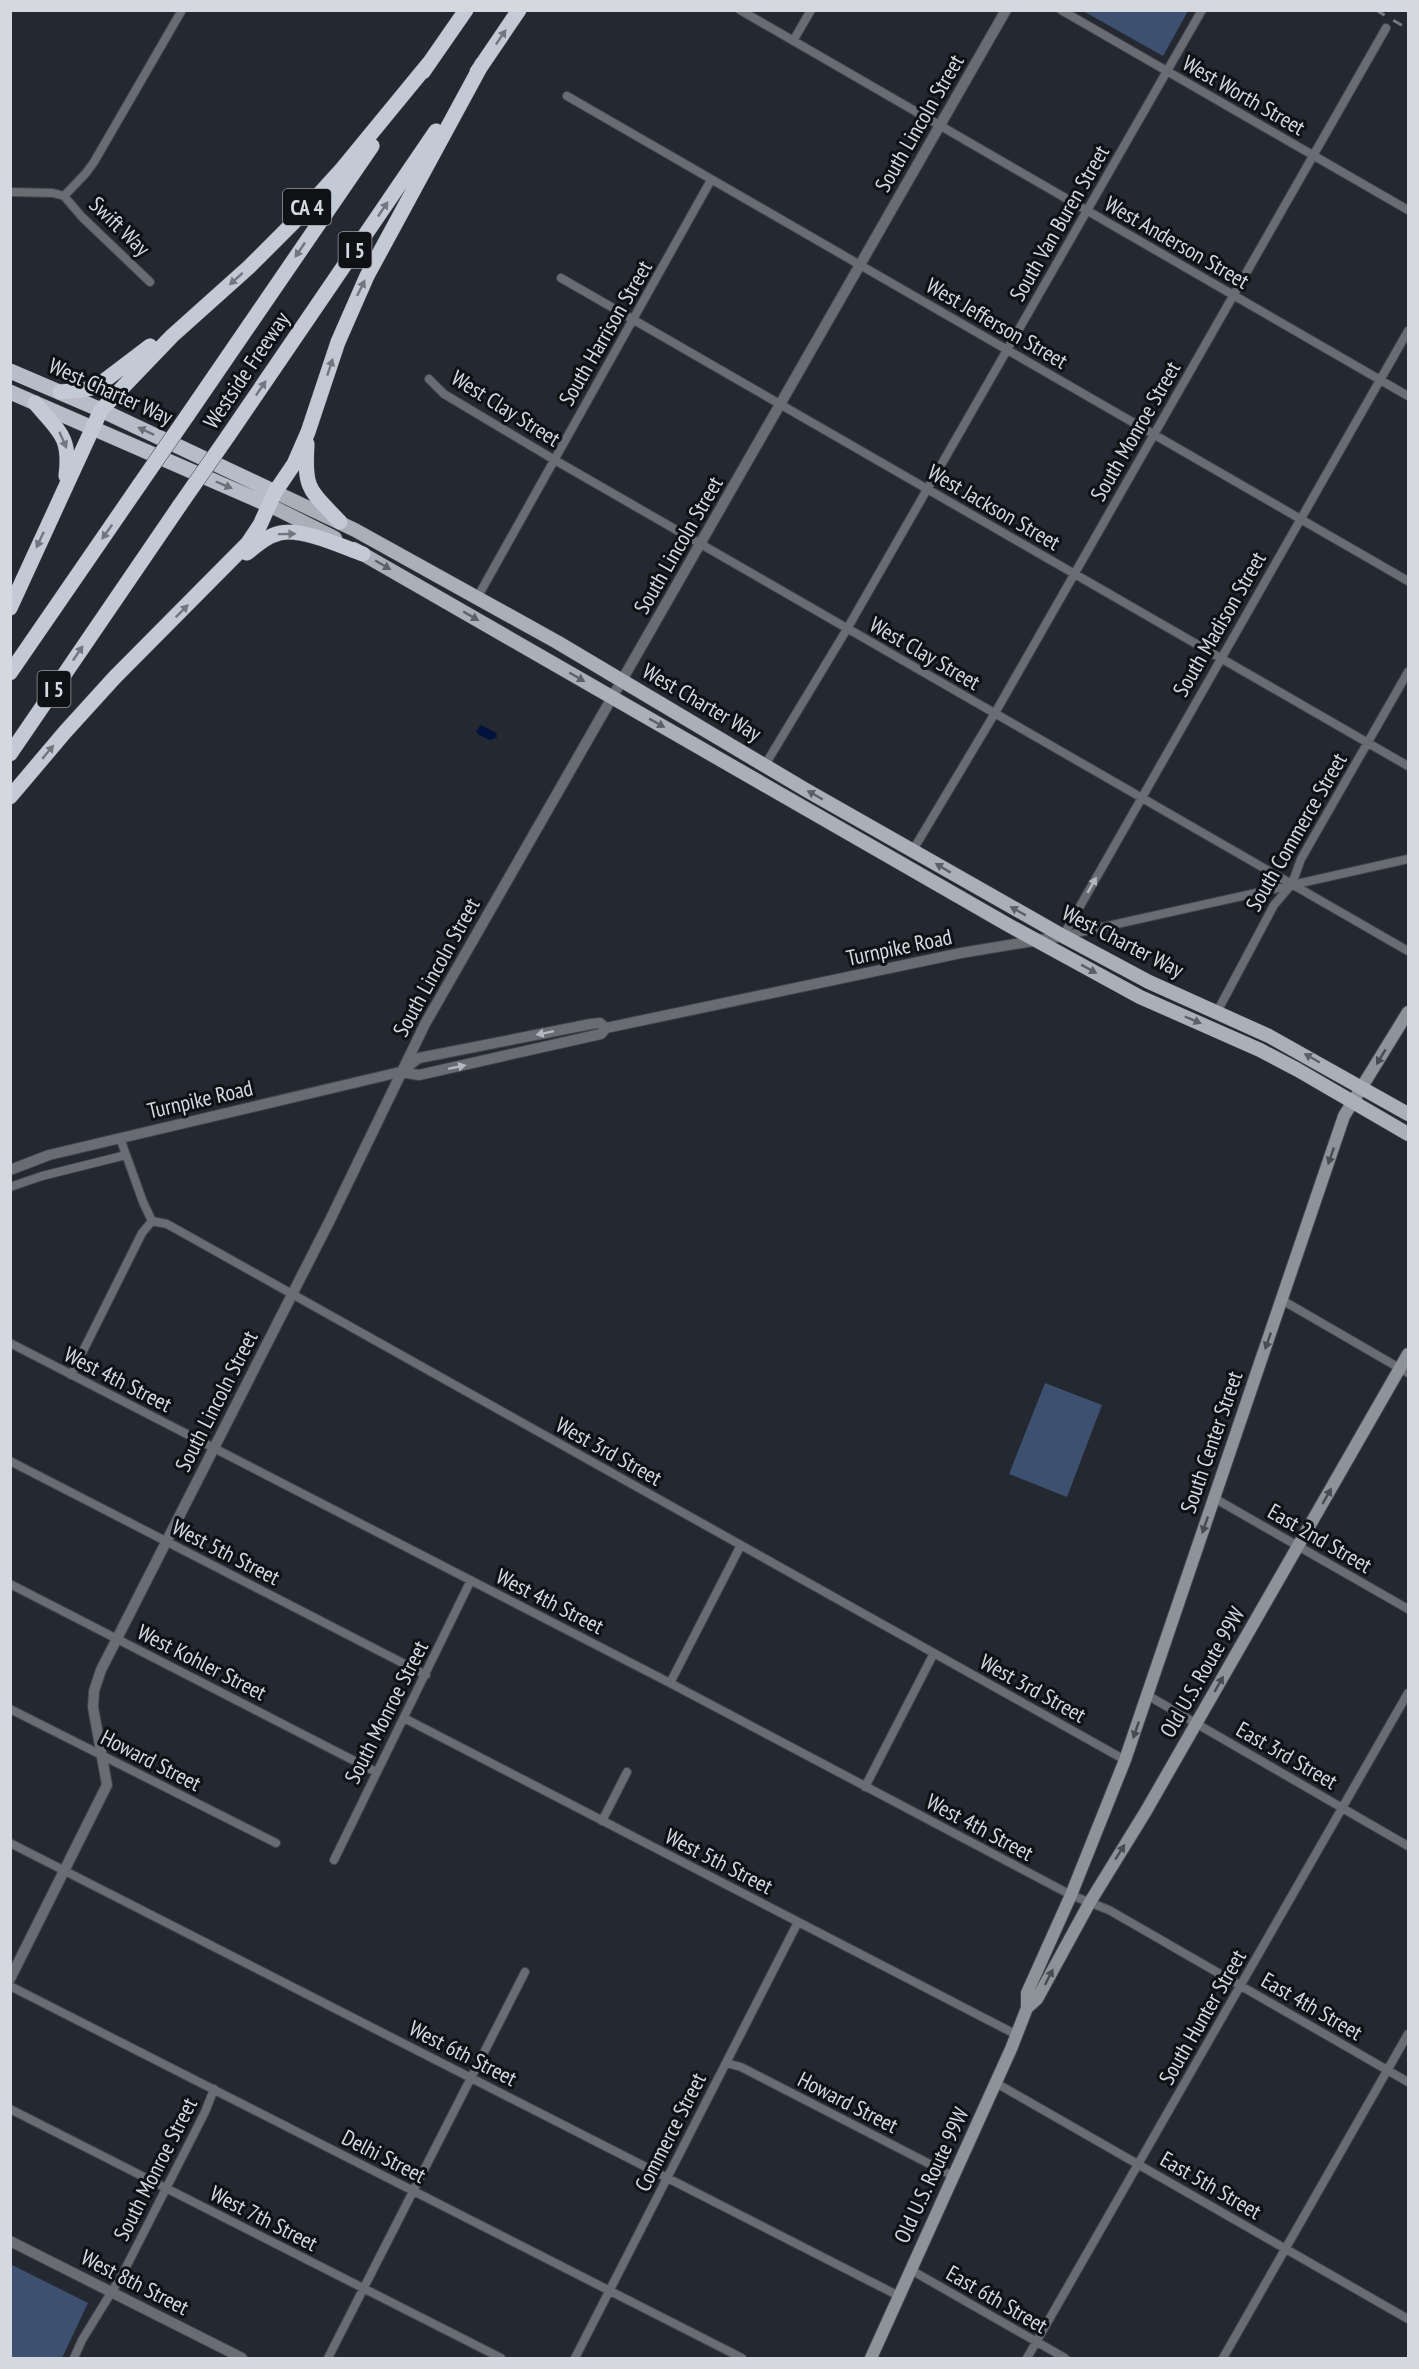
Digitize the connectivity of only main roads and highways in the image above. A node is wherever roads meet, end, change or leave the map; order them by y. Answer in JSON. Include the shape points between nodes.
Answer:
{"nodes":[{"id":1,"x":466,"y":10,"type":"edge"},
{"id":2,"x":519,"y":10,"type":"edge"},
{"id":3,"x":429,"y":63,"type":"junction"},
{"id":4,"x":482,"y":64,"type":"junction"},
{"id":5,"x":171,"y":336,"type":"junction"},
{"id":6,"x":10,"y":372,"type":"edge"},
{"id":7,"x":10,"y":392,"type":"edge"},
{"id":8,"x":60,"y":392,"type":"junction"},
{"id":9,"x":35,"y":403,"type":"junction"},
{"id":10,"x":101,"y":410,"type":"junction"},
{"id":11,"x":93,"y":429,"type":"junction"},
{"id":12,"x":308,"y":432,"type":"junction"},
{"id":13,"x":65,"y":486,"type":"junction"},
{"id":14,"x":272,"y":498,"type":"junction"},
{"id":15,"x":340,"y":522,"type":"junction"},
{"id":16,"x":363,"y":554,"type":"junction"},
{"id":17,"x":402,"y":577,"type":"junction"},
{"id":18,"x":205,"y":587,"type":"junction"},
{"id":19,"x":477,"y":598,"type":"junction"},
{"id":20,"x":10,"y":608,"type":"edge"},
{"id":21,"x":10,"y":673,"type":"edge"},
{"id":22,"x":710,"y":752,"type":"junction"},
{"id":23,"x":10,"y":754,"type":"edge"},
{"id":24,"x":765,"y":765,"type":"junction"},
{"id":25,"x":10,"y":797,"type":"edge"},
{"id":26,"x":861,"y":839,"type":"junction"},
{"id":27,"x":913,"y":850,"type":"junction"},
{"id":28,"x":1408,"y":1012,"type":"edge"},
{"id":29,"x":1362,"y":1088,"type":"junction"},
{"id":30,"x":1353,"y":1102,"type":"junction"},
{"id":31,"x":1408,"y":1114,"type":"edge"},
{"id":32,"x":1408,"y":1134,"type":"edge"},
{"id":33,"x":1408,"y":1354,"type":"edge"},
{"id":34,"x":1404,"y":1370,"type":"edge"},
{"id":35,"x":1071,"y":1895,"type":"joint"},
{"id":36,"x":1027,"y":2008,"type":"junction"},
{"id":37,"x":871,"y":2358,"type":"edge"}],
"edges":[{"from":1,"to":3,"type":"highway","name":"Westside Freeway","number":"I 5"},
{"from":4,"to":2,"type":"highway","name":"Westside Freeway","number":"I 5","one_way":true},
{"from":3,"to":5,"type":"highway","number":"CA 4","one_way":true,"via":[[293,223]]},
{"from":3,"to":21,"type":"highway","name":"Westside Freeway","number":"I 5","one_way":true,"bridge":true},
{"from":12,"to":4,"type":"highway","one_way":true,"via":[[354,303]]},
{"from":23,"to":4,"type":"highway","name":"Westside Freeway","number":"I 5","one_way":true,"bridge":true},
{"from":5,"to":8,"type":"highway","via":[[157,340],[96,387]]},
{"from":5,"to":10,"type":"highway"},
{"from":6,"to":8,"type":"highway","name":"West Charter Way"},
{"from":7,"to":9,"type":"highway","name":"West Charter Way"},
{"from":8,"to":10,"type":"highway","name":"West Charter Way"},
{"from":9,"to":11,"type":"highway","name":"West Charter Way"},
{"from":9,"to":13,"type":"highway","one_way":true,"via":[[66,441]]},
{"from":10,"to":11,"type":"highway"},
{"from":14,"to":10,"type":"highway","name":"West Charter Way","one_way":true},
{"from":11,"to":13,"type":"highway"},
{"from":11,"to":14,"type":"highway","name":"West Charter Way","one_way":true},
{"from":12,"to":14,"type":"highway","via":[[294,464]]},
{"from":12,"to":15,"type":"highway","via":[[306,480]]},
{"from":13,"to":20,"type":"highway","one_way":true},
{"from":14,"to":15,"type":"main road","name":"West Charter Way"},
{"from":14,"to":16,"type":"main road","name":"West Charter Way"},
{"from":14,"to":18,"type":"highway","via":[[248,543]]},
{"from":15,"to":19,"type":"main road","name":"West Charter Way"},
{"from":16,"to":17,"type":"main road","name":"West Charter Way","one_way":true},
{"from":18,"to":16,"type":"highway","one_way":true,"via":[[259,543],[278,533],[300,534]]},
{"from":17,"to":19,"type":"main road","via":[[420,576],[459,599]]},
{"from":17,"to":22,"type":"main road","name":"West Charter Way","one_way":true},
{"from":25,"to":18,"type":"highway","one_way":true,"via":[[115,677]]},
{"from":19,"to":24,"type":"main road","name":"West Charter Way"},
{"from":22,"to":24,"type":"main road","via":[[723,751],[755,768]]},
{"from":22,"to":26,"type":"main road","name":"West Charter Way"},
{"from":27,"to":24,"type":"main road","name":"West Charter Way","one_way":true},
{"from":26,"to":27,"type":"main road","via":[[868,835],[907,855]]},
{"from":26,"to":30,"type":"main road","name":"West Charter Way","one_way":true,"via":[[1140,997],[1260,1050]]},
{"from":29,"to":27,"type":"main road","name":"West Charter Way","one_way":true,"via":[[1298,1050],[1149,982]]},
{"from":28,"to":29,"type":"main road","name":"South Center Street","one_way":true},
{"from":29,"to":30,"type":"main road","name":"South Center Street"},
{"from":29,"to":31,"type":"main road","name":"West Charter Way"},
{"from":30,"to":32,"type":"main road","name":"West Charter Way"},
{"from":30,"to":35,"type":"main road","name":"South Center Street","one_way":true,"via":[[1344,1116],[1125,1760]]},
{"from":33,"to":34,"type":"main road","name":"Old U.S. Route 99W"},
{"from":36,"to":34,"type":"main road","name":"Old U.S. Route 99W","one_way":true,"via":[[1037,1999],[1090,1902]]},
{"from":35,"to":36,"type":"main road","name":"Old U.S. Route 99W","via":[[1027,1993]]},
{"from":36,"to":37,"type":"main road","name":"Old U.S. Route 99W"}]}
